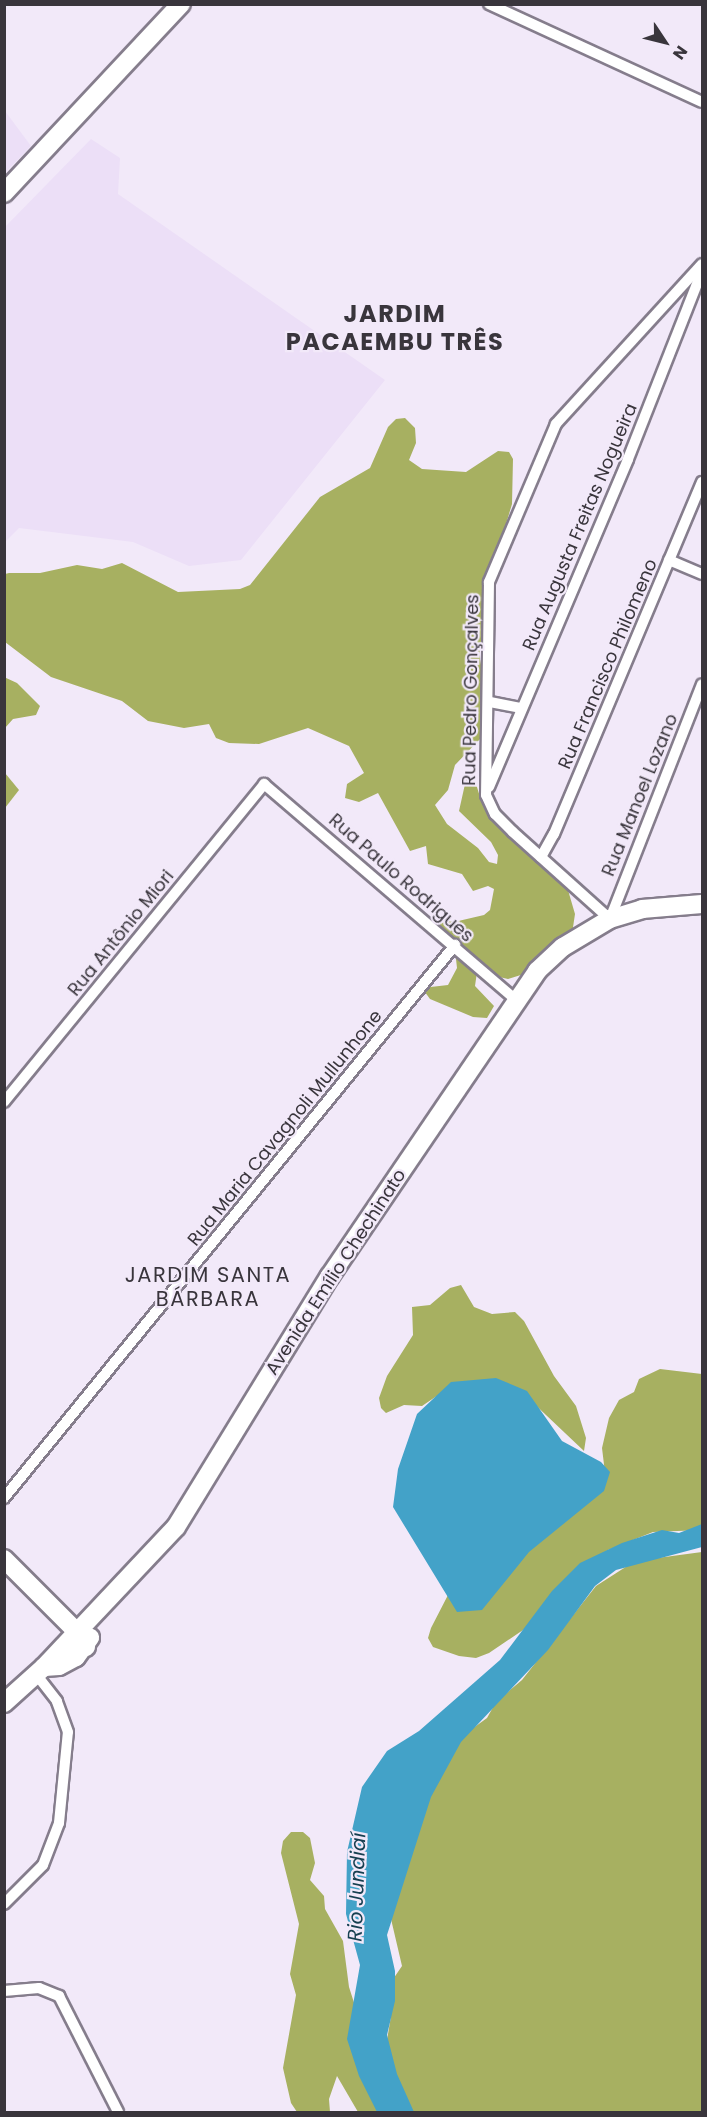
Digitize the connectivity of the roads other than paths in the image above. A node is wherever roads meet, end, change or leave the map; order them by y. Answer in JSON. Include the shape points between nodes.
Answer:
{"nodes":[{"id":1,"x":181,"y":4,"type":"edge"},
{"id":2,"x":489,"y":4,"type":"edge"},
{"id":3,"x":702,"y":102,"type":"edge"},
{"id":4,"x":4,"y":193,"type":"edge"},
{"id":5,"x":702,"y":264,"type":"edge"},
{"id":6,"x":702,"y":272,"type":"edge"},
{"id":7,"x":702,"y":482,"type":"edge"},
{"id":8,"x":669,"y":560,"type":"junction"},
{"id":9,"x":702,"y":574,"type":"edge"},
{"id":10,"x":702,"y":684,"type":"edge"},
{"id":11,"x":490,"y":702,"type":"junction"},
{"id":12,"x":521,"y":708,"type":"junction"},
{"id":13,"x":264,"y":784,"type":"joint"},
{"id":14,"x":486,"y":795,"type":"junction"},
{"id":15,"x":541,"y":857,"type":"junction"},
{"id":16,"x":702,"y":904,"type":"edge"},
{"id":17,"x":610,"y":919,"type":"junction"},
{"id":18,"x":455,"y":945,"type":"junction"},
{"id":19,"x":516,"y":1000,"type":"junction"},
{"id":20,"x":4,"y":1102,"type":"edge"},
{"id":21,"x":4,"y":1498,"type":"edge"},
{"id":22,"x":5,"y":1559,"type":"edge"},
{"id":23,"x":4,"y":1576,"type":"edge"},
{"id":24,"x":26,"y":1580,"type":"junction"},
{"id":25,"x":82,"y":1640,"type":"junction"},
{"id":26,"x":40,"y":1671,"type":"junction"},
{"id":27,"x":4,"y":1703,"type":"edge"},
{"id":28,"x":4,"y":1904,"type":"edge"},
{"id":29,"x":4,"y":1991,"type":"edge"},
{"id":30,"x":118,"y":2112,"type":"edge"}],
"edges":[{"from":1,"to":4,"type":"main road"},
{"from":2,"to":3,"type":"street"},
{"from":5,"to":11,"type":"street","name":"Rua Pedro Gonçalves","via":[[556,424],[489,582]]},
{"from":6,"to":12,"type":"street","name":"Rua Augusta Freitas Nogueira","via":[[628,459]]},
{"from":7,"to":8,"type":"street","name":"Rua Francisco Philomeno"},
{"from":8,"to":9,"type":"street"},
{"from":8,"to":15,"type":"street","name":"Rua Francisco Philomeno"},
{"from":10,"to":17,"type":"street","name":"Rua Manoel Lozano"},
{"from":11,"to":12,"type":"street"},
{"from":11,"to":14,"type":"street","name":"Rua Pedro Gonçalves"},
{"from":12,"to":14,"type":"street","name":"Rua Augusta Freitas Nogueira"},
{"from":13,"to":18,"type":"street","name":"Rua Paulo Rodrigues"},
{"from":13,"to":20,"type":"street","name":"Rua Antônio Miori"},
{"from":14,"to":15,"type":"street","name":"Rua Pedro Gonçalves","via":[[495,814]]},
{"from":15,"to":17,"type":"street","name":"Rua Pedro Gonçalves"},
{"from":16,"to":17,"type":"main road","name":"Avenida Emílio Chechinato","via":[[652,907]]},
{"from":17,"to":19,"type":"main road","name":"Avenida Emílio Chechinato","via":[[562,947],[537,970]]},
{"from":18,"to":19,"type":"street","name":"Rua Paulo Rodrigues"},
{"from":18,"to":21,"type":"street","name":"Rua Maria Cavagnoli Mullunhone"},
{"from":19,"to":25,"type":"main road","name":"Avenida Emílio Chechinato","via":[[305,1315],[176,1527],[97,1612]]},
{"from":22,"to":24,"type":"main road"},
{"from":23,"to":24,"type":"main road"},
{"from":24,"to":25,"type":"main road"},
{"from":25,"to":26,"type":"main road","name":"Avenida Emílio Chechinato","via":[[67,1662]]},
{"from":26,"to":27,"type":"main road"},
{"from":26,"to":28,"type":"street","via":[[68,1732],[59,1823],[43,1865]]},
{"from":29,"to":30,"type":"street","via":[[39,1988],[58,1995]]}]}
